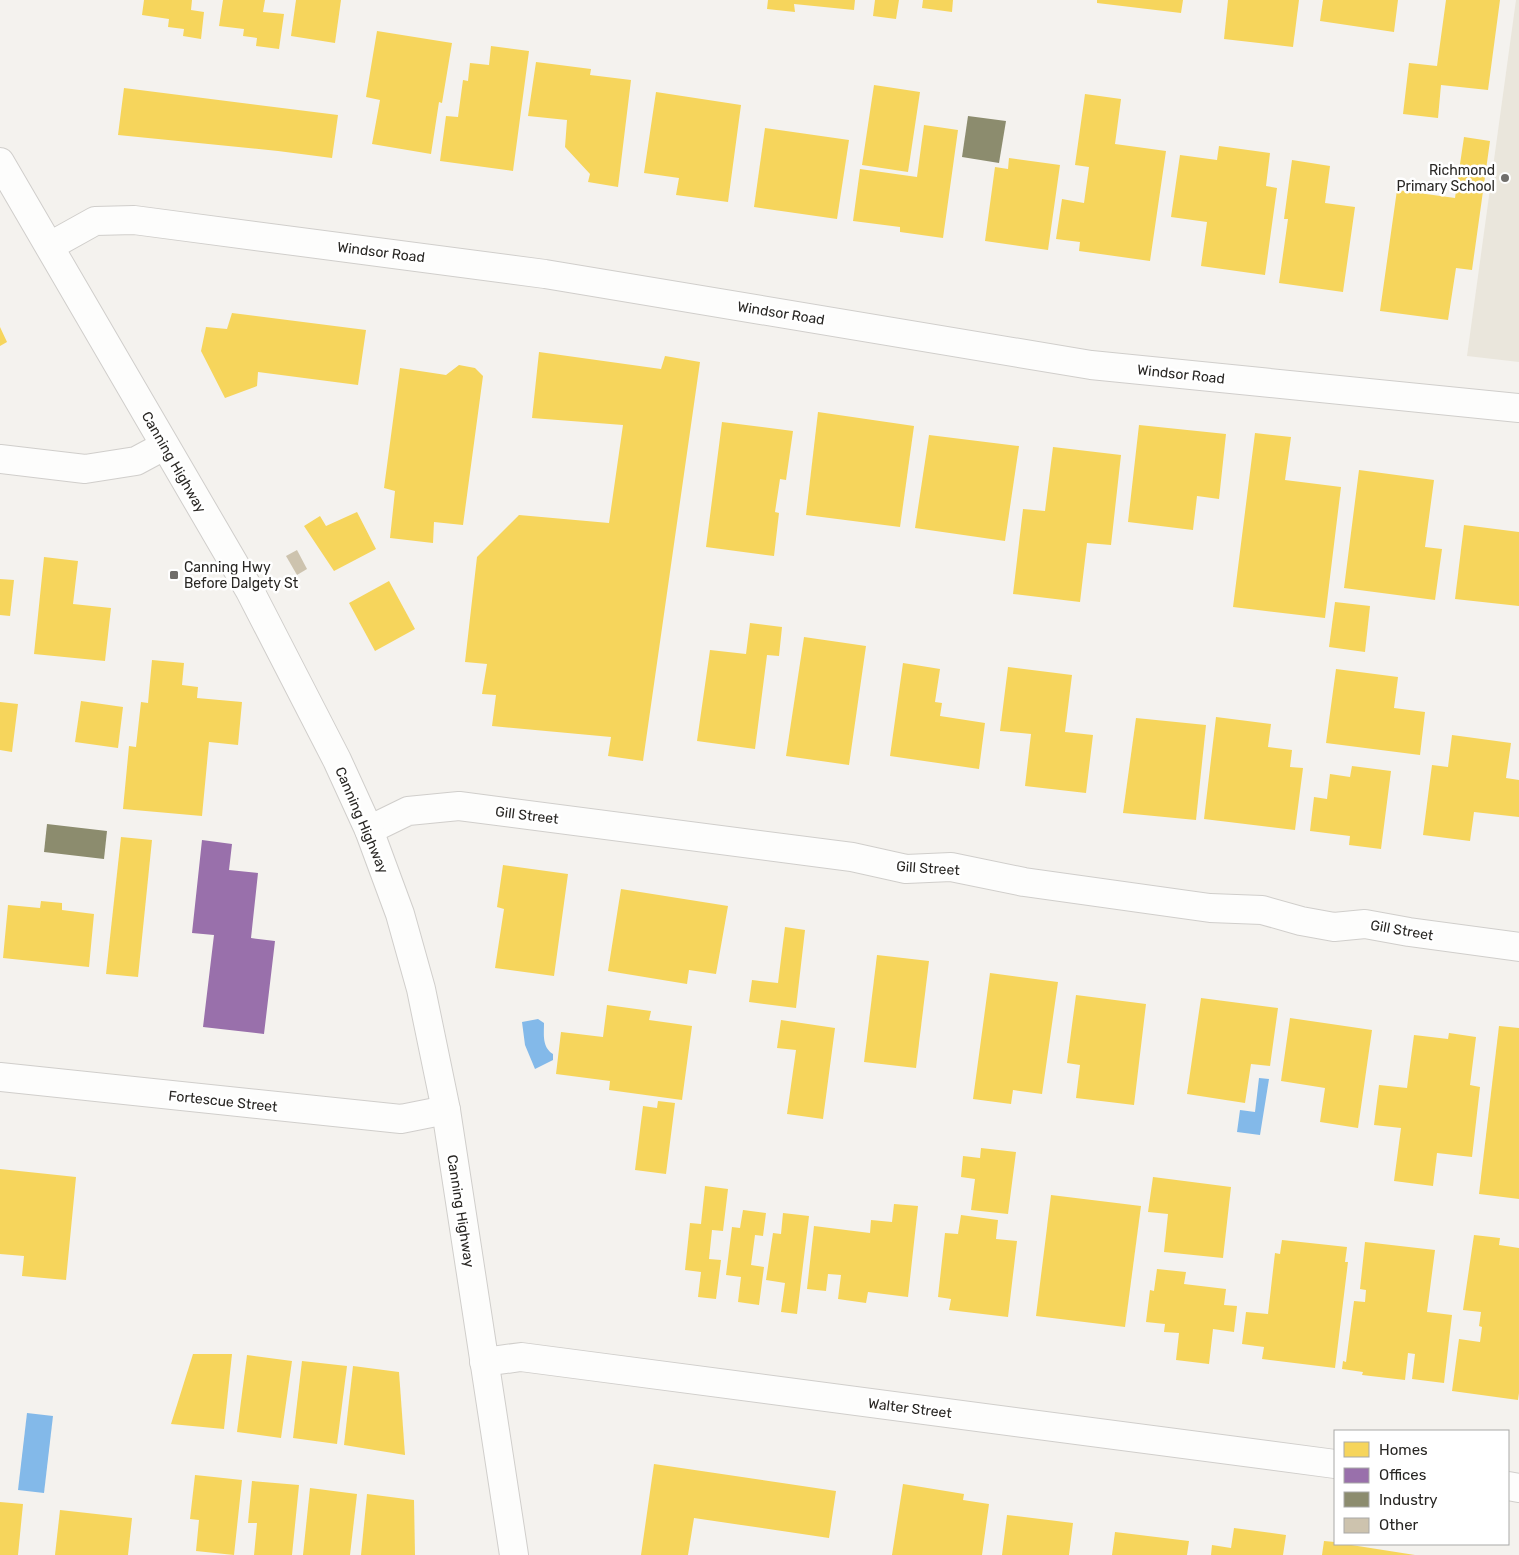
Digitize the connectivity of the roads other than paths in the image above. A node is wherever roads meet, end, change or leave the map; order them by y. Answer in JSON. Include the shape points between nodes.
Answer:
{"nodes":[{"id":1,"x":0,"y":162,"type":"edge"},
{"id":2,"x":50,"y":246,"type":"junction"},
{"id":3,"x":1519,"y":408,"type":"edge"},
{"id":4,"x":164,"y":446,"type":"junction"},
{"id":5,"x":0,"y":459,"type":"edge"},
{"id":6,"x":369,"y":830,"type":"junction"},
{"id":7,"x":1519,"y":947,"type":"edge"},
{"id":8,"x":0,"y":1077,"type":"edge"},
{"id":9,"x":446,"y":1110,"type":"junction"},
{"id":10,"x":484,"y":1362,"type":"junction"},
{"id":11,"x":1334,"y":1464,"type":"edge"},
{"id":12,"x":514,"y":1555,"type":"edge"}],
"edges":[{"from":1,"to":2,"type":"main road","name":"Canning Highway"},
{"from":2,"to":3,"type":"main road","name":"Windsor Road","via":[[95,221],[134,220],[545,274],[1091,365]]},
{"from":2,"to":4,"type":"main road","name":"Canning Highway"},
{"from":4,"to":5,"type":"main road","via":[[136,461],[85,469]]},
{"from":4,"to":6,"type":"main road","name":"Canning Highway","via":[[250,591],[337,760]]},
{"from":6,"to":7,"type":"main road","name":"Gill Street","via":[[408,811],[459,806],[852,857],[906,868],[951,867],[1024,882],[1210,908],[1262,910],[1334,927],[1365,924]]},
{"from":6,"to":9,"type":"main road","name":"Canning Highway","via":[[400,914],[421,989]]},
{"from":8,"to":9,"type":"main road","name":"Fortescue Street","via":[[401,1119]]},
{"from":9,"to":10,"type":"main road","name":"Canning Highway"},
{"from":10,"to":11,"type":"main road","name":"Walter Street","via":[[531,1358]]},
{"from":10,"to":12,"type":"main road","name":"Canning Highway"}]}
